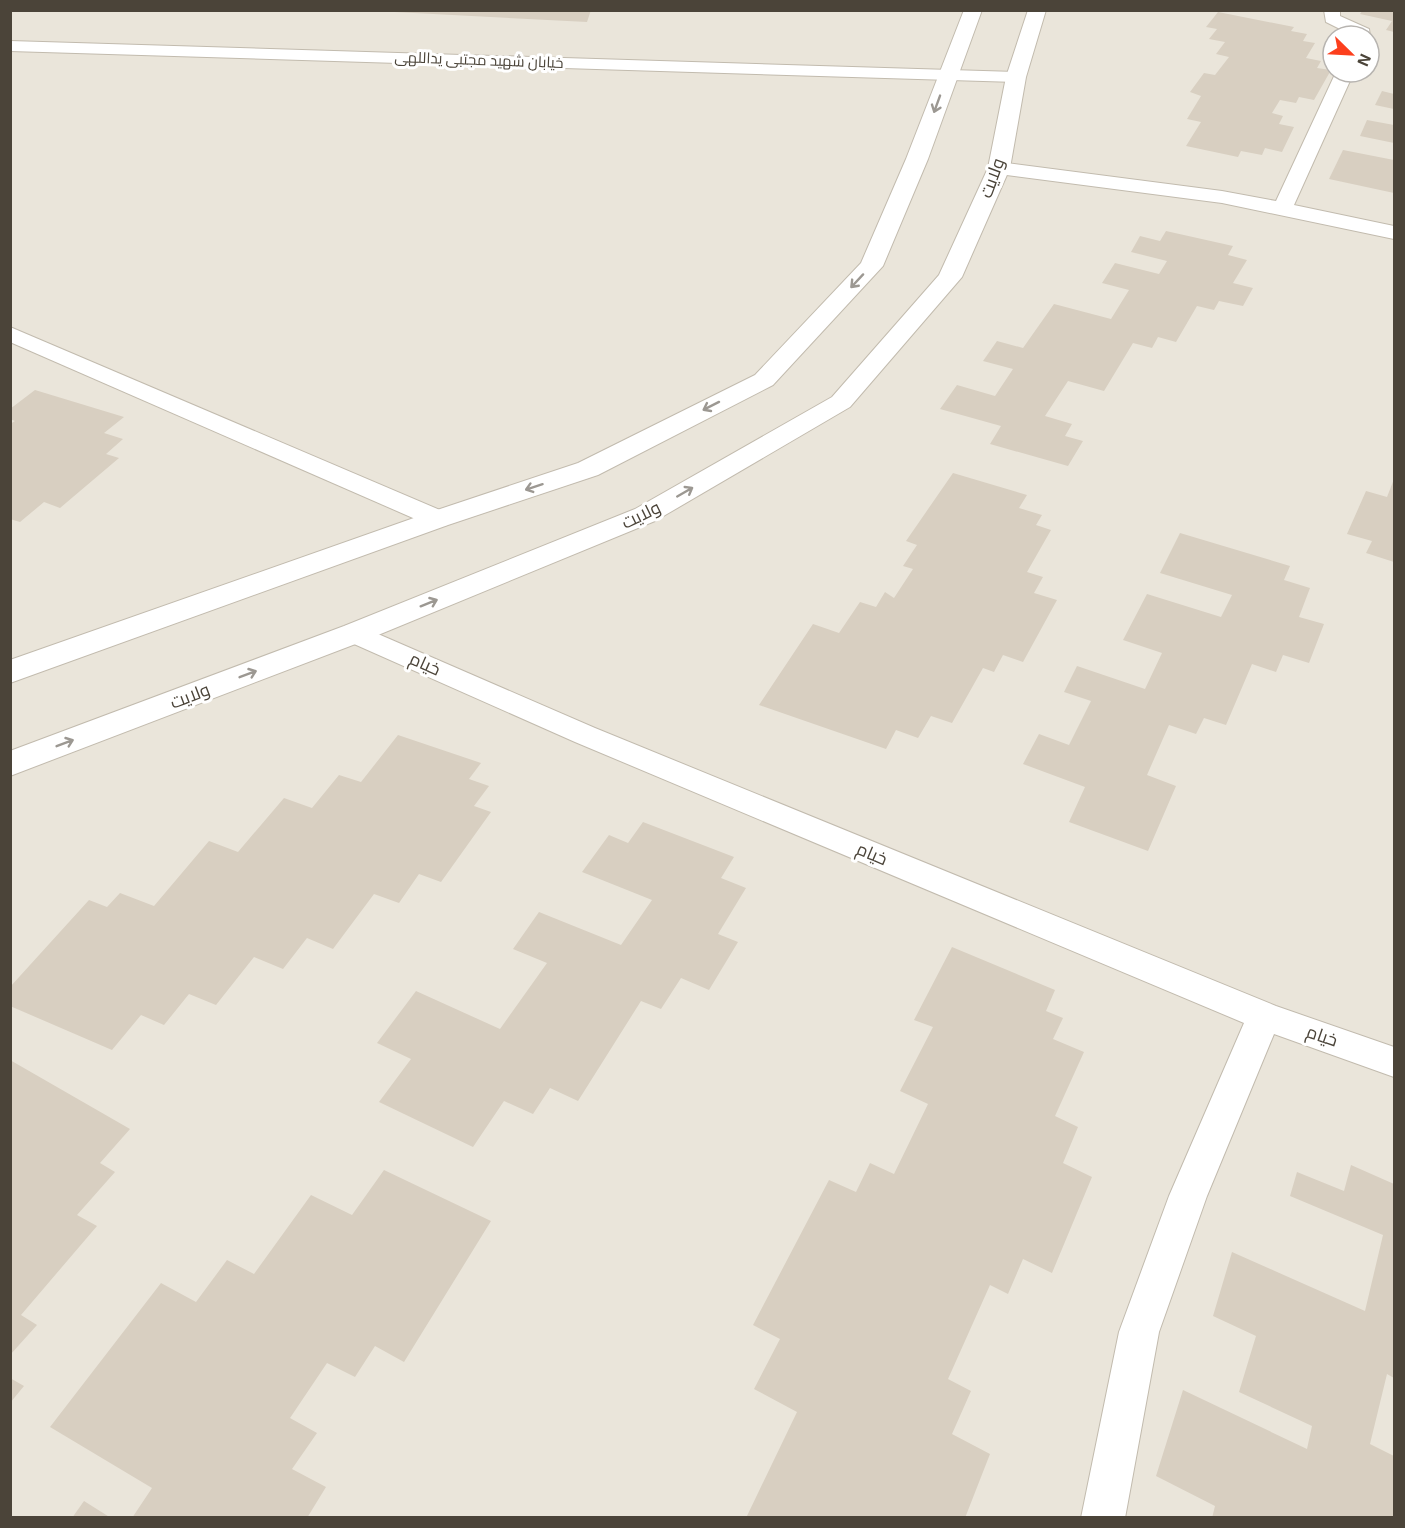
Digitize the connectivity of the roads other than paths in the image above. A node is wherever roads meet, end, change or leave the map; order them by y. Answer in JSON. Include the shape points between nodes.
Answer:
{"nodes":[{"id":1,"x":973,"y":10,"type":"edge"},
{"id":2,"x":1037,"y":10,"type":"edge"},
{"id":3,"x":1332,"y":10,"type":"edge"},
{"id":4,"x":1344,"y":24,"type":"edge"},
{"id":5,"x":10,"y":46,"type":"edge"},
{"id":6,"x":948,"y":74,"type":"junction"},
{"id":7,"x":1016,"y":77,"type":"junction"},
{"id":8,"x":1339,"y":84,"type":"edge"},
{"id":9,"x":999,"y":168,"type":"junction"},
{"id":10,"x":1282,"y":209,"type":"junction"},
{"id":11,"x":1395,"y":234,"type":"edge"},
{"id":12,"x":10,"y":334,"type":"edge"},
{"id":13,"x":438,"y":519,"type":"junction"},
{"id":14,"x":355,"y":633,"type":"junction"},
{"id":15,"x":10,"y":672,"type":"edge"},
{"id":16,"x":10,"y":764,"type":"edge"},
{"id":17,"x":1264,"y":1016,"type":"junction"},
{"id":18,"x":1395,"y":1062,"type":"edge"},
{"id":19,"x":1103,"y":1518,"type":"edge"}],
"edges":[{"from":1,"to":6,"type":"street"},
{"from":2,"to":7,"type":"street","name":"ولایت"},
{"from":3,"to":4,"type":"lane","via":[[1332,18]]},
{"from":5,"to":6,"type":"lane","name":"خیابان شهید مجتبی یداللهی"},
{"from":6,"to":7,"type":"lane","name":"خیابان شهید مجتبی یداللهی"},
{"from":6,"to":13,"type":"street","one_way":true,"via":[[871,266],[764,380],[588,469]]},
{"from":7,"to":9,"type":"street","name":"ولایت"},
{"from":8,"to":10,"type":"lane"},
{"from":9,"to":10,"type":"lane","via":[[1222,197]]},
{"from":14,"to":9,"type":"street","name":"ولایت","one_way":true,"via":[[645,515],[841,402],[950,277]]},
{"from":10,"to":11,"type":"lane"},
{"from":12,"to":13,"type":"lane"},
{"from":13,"to":15,"type":"street"},
{"from":16,"to":14,"type":"street","name":"ولایت","one_way":true},
{"from":14,"to":17,"type":"lane","name":"خیام","via":[[596,739]]},
{"from":17,"to":18,"type":"lane","name":"خیام"},
{"from":17,"to":19,"type":"lane","via":[[1188,1196],[1139,1332]]}]}
